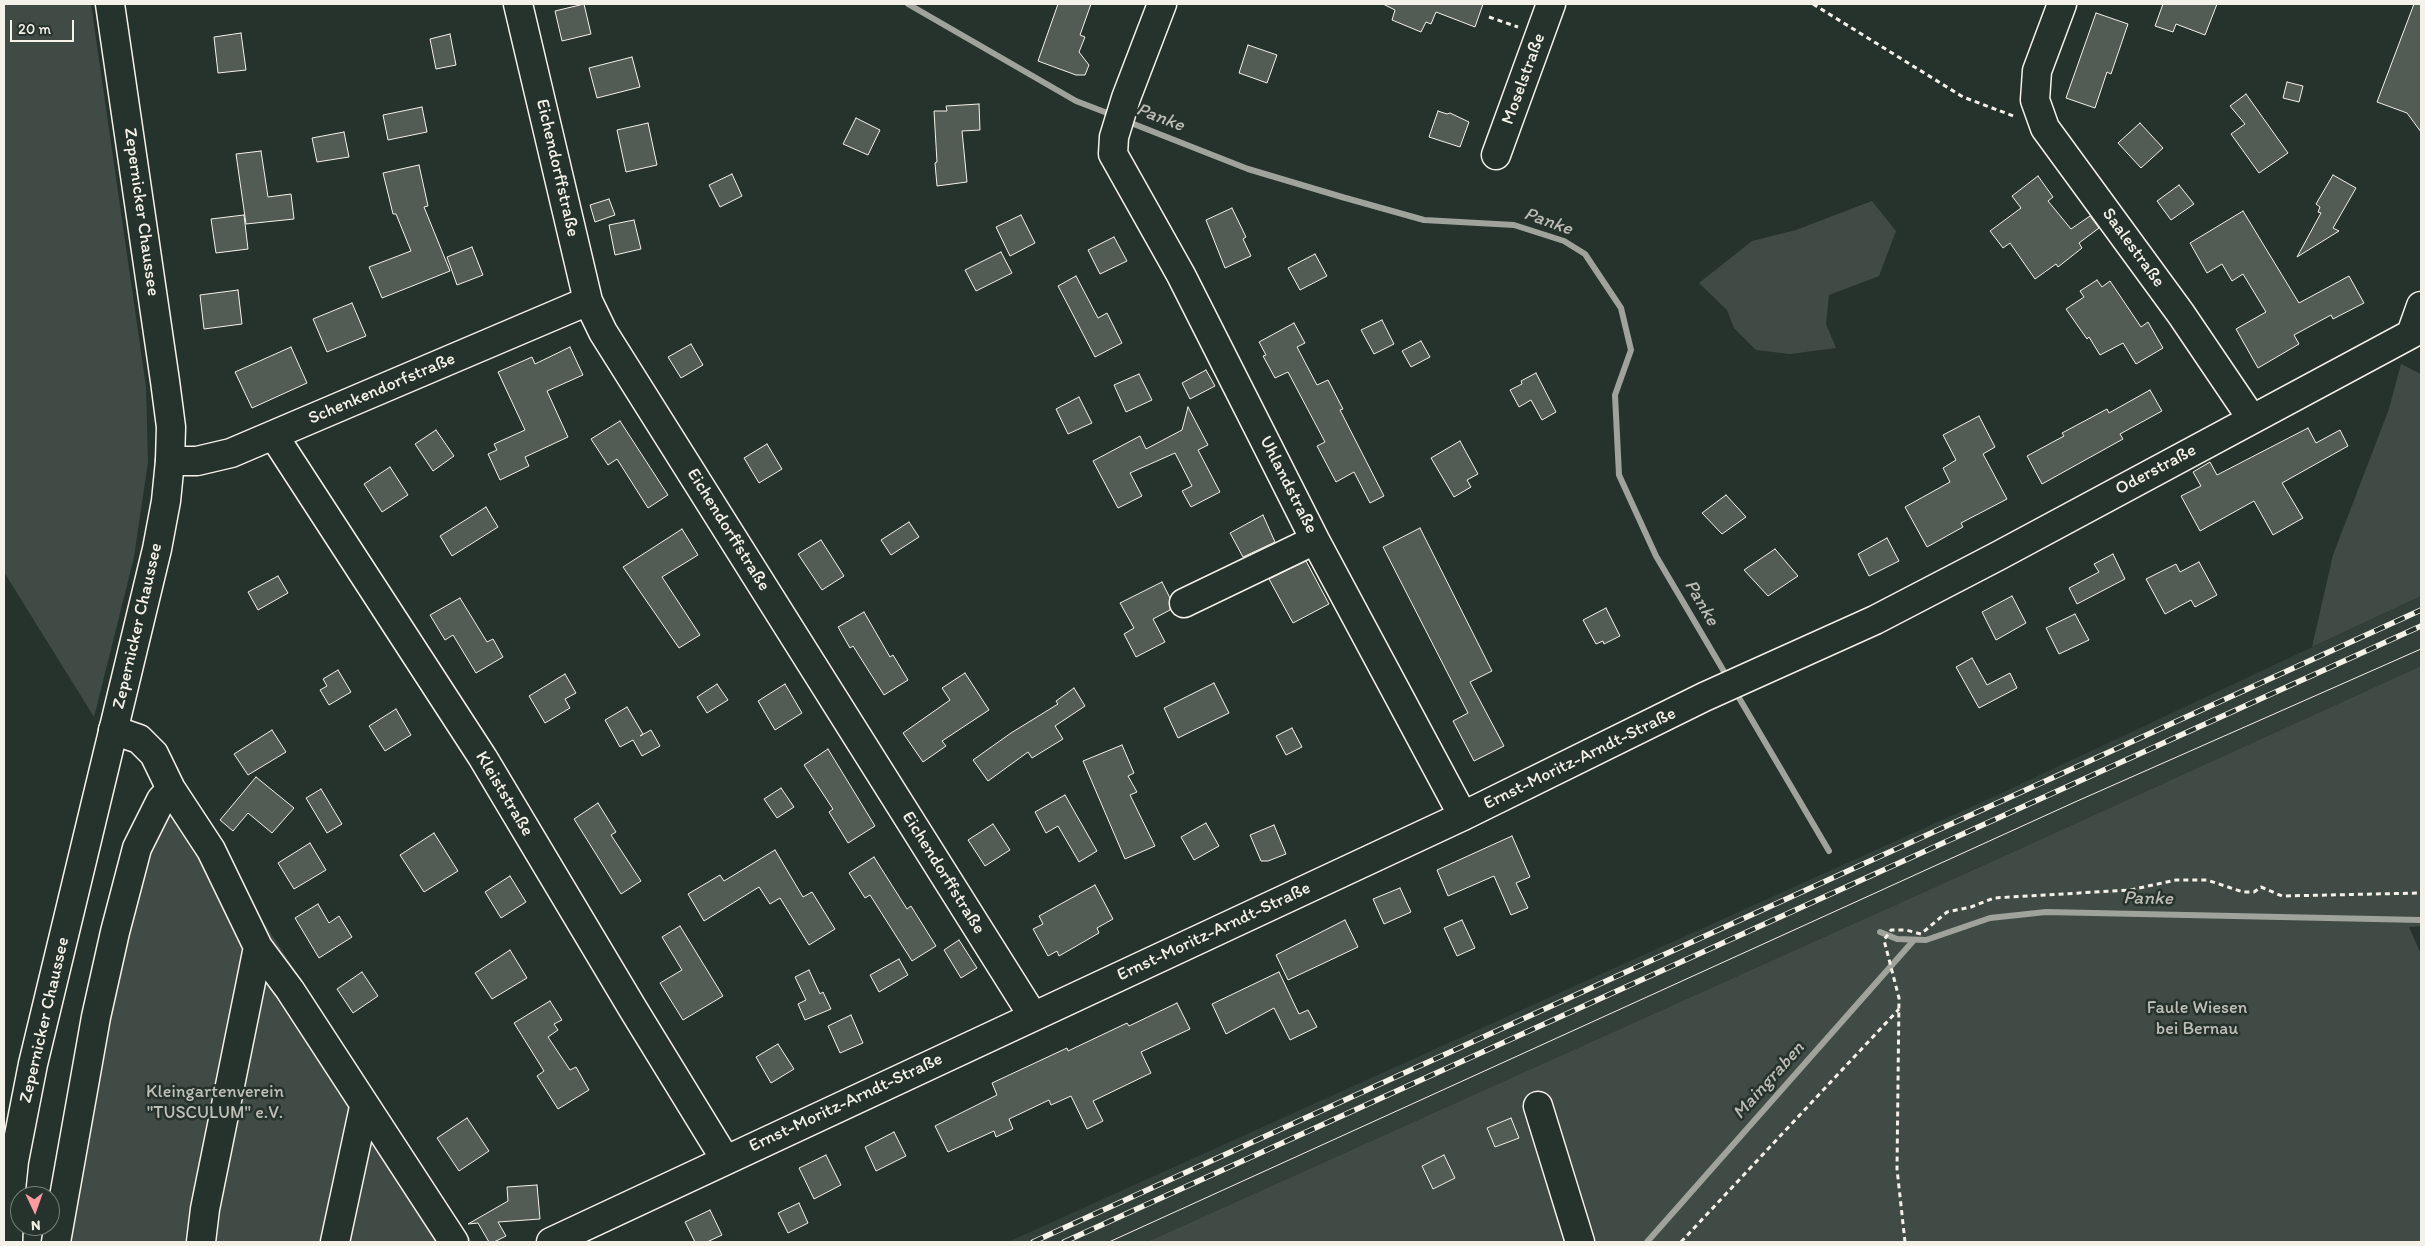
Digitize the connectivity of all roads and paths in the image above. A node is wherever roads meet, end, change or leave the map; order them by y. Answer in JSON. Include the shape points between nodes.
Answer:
{"nodes":[{"id":1,"x":110,"y":4,"type":"edge"},
{"id":2,"x":518,"y":4,"type":"edge"},
{"id":3,"x":1162,"y":4,"type":"edge"},
{"id":4,"x":1551,"y":4,"type":"edge"},
{"id":5,"x":1813,"y":4,"type":"edge"},
{"id":6,"x":2062,"y":4,"type":"edge"},
{"id":7,"x":1489,"y":16,"type":"dead end"},
{"id":8,"x":1540,"y":35,"type":"junction"},
{"id":9,"x":2045,"y":128,"type":"junction"},
{"id":10,"x":1496,"y":155,"type":"dead end"},
{"id":11,"x":588,"y":301,"type":"junction"},
{"id":12,"x":2421,"y":306,"type":"edge"},
{"id":13,"x":2416,"y":336,"type":"edge"},
{"id":14,"x":2252,"y":419,"type":"junction"},
{"id":15,"x":274,"y":436,"type":"junction"},
{"id":16,"x":170,"y":461,"type":"junction"},
{"id":17,"x":1315,"y":540,"type":"junction"},
{"id":18,"x":1184,"y":603,"type":"dead end"},
{"id":19,"x":1875,"y":620,"type":"joint"},
{"id":20,"x":113,"y":730,"type":"junction"},
{"id":21,"x":171,"y":789,"type":"junction"},
{"id":22,"x":1463,"y":816,"type":"junction"},
{"id":23,"x":2421,"y":893,"type":"edge"},
{"id":24,"x":258,"y":946,"type":"junction"},
{"id":25,"x":1898,"y":1009,"type":"junction"},
{"id":26,"x":1033,"y":1016,"type":"junction"},
{"id":27,"x":1538,"y":1106,"type":"dead end"},
{"id":28,"x":364,"y":1107,"type":"junction"},
{"id":29,"x":726,"y":1159,"type":"junction"},
{"id":30,"x":8,"y":1242,"type":"edge"},
{"id":31,"x":56,"y":1242,"type":"edge"},
{"id":32,"x":201,"y":1242,"type":"edge"},
{"id":33,"x":336,"y":1242,"type":"edge"},
{"id":34,"x":454,"y":1242,"type":"edge"},
{"id":35,"x":551,"y":1242,"type":"edge"},
{"id":36,"x":1580,"y":1242,"type":"edge"},
{"id":37,"x":1681,"y":1242,"type":"edge"},
{"id":38,"x":1905,"y":1242,"type":"edge"}],
"edges":[{"from":1,"to":16,"type":"street","name":"Zepernicker Chaussee","via":[[171,427]]},
{"from":2,"to":11,"type":"street","name":"Eichendorffstraße"},
{"from":3,"to":17,"type":"street","name":"Uhlandstraße","via":[[1126,98],[1114,145]]},
{"from":4,"to":8,"type":"street","name":"Moselstraße"},
{"from":5,"to":9,"type":"path","via":[[1963,97]]},
{"from":6,"to":9,"type":"street","name":"Saalestraße","via":[[2037,71],[2034,100]]},
{"from":7,"to":8,"type":"path"},
{"from":8,"to":10,"type":"street","name":"Moselstraße"},
{"from":9,"to":14,"type":"street","name":"Saalestraße","via":[[2181,314]]},
{"from":11,"to":15,"type":"street","name":"Schenkendorfstraße"},
{"from":11,"to":26,"type":"street","name":"Eichendorffstraße","via":[[603,332]]},
{"from":12,"to":13,"type":"street","name":"Oderstraße"},
{"from":13,"to":14,"type":"street","name":"Oderstraße"},
{"from":14,"to":19,"type":"street","name":"Oderstraße"},
{"from":15,"to":16,"type":"street","name":"Schenkendorfstraße","via":[[231,453],[197,461]]},
{"from":15,"to":29,"type":"street","name":"Kleiststraße","via":[[483,758]]},
{"from":16,"to":20,"type":"street","name":"Zepernicker Chaussee","via":[[157,550]]},
{"from":17,"to":18,"type":"street"},
{"from":17,"to":22,"type":"street","name":"Uhlandstraße"},
{"from":19,"to":22,"type":"street","name":"Ernst-Moritz-Arndt-Straße","via":[[1704,698]]},
{"from":20,"to":21,"type":"street","via":[[139,739],[154,754]]},
{"from":20,"to":30,"type":"street","name":"Zepernicker Chaussee","via":[[33,1064],[14,1161]]},
{"from":21,"to":24,"type":"street","via":[[211,850]]},
{"from":21,"to":31,"type":"street","via":[[160,800],[137,848],[96,1017]]},
{"from":22,"to":26,"type":"street","name":"Ernst-Moritz-Arndt-Straße"},
{"from":23,"to":25,"type":"path","via":[[2282,896],[2261,887],[2254,892],[2242,892],[2207,880],[2176,880],[2130,890],[1994,898],[1947,912],[1921,934],[1891,930],[1884,940],[1899,998]]},
{"from":24,"to":28,"type":"street","via":[[290,990]]},
{"from":24,"to":32,"type":"street"},
{"from":25,"to":37,"type":"path"},
{"from":25,"to":38,"type":"path","via":[[1896,1169]]},
{"from":26,"to":29,"type":"street","name":"Ernst-Moritz-Arndt-Straße"},
{"from":27,"to":36,"type":"street"},
{"from":28,"to":33,"type":"street"},
{"from":28,"to":34,"type":"street"},
{"from":29,"to":35,"type":"street","name":"Ernst-Moritz-Arndt-Straße"}]}
